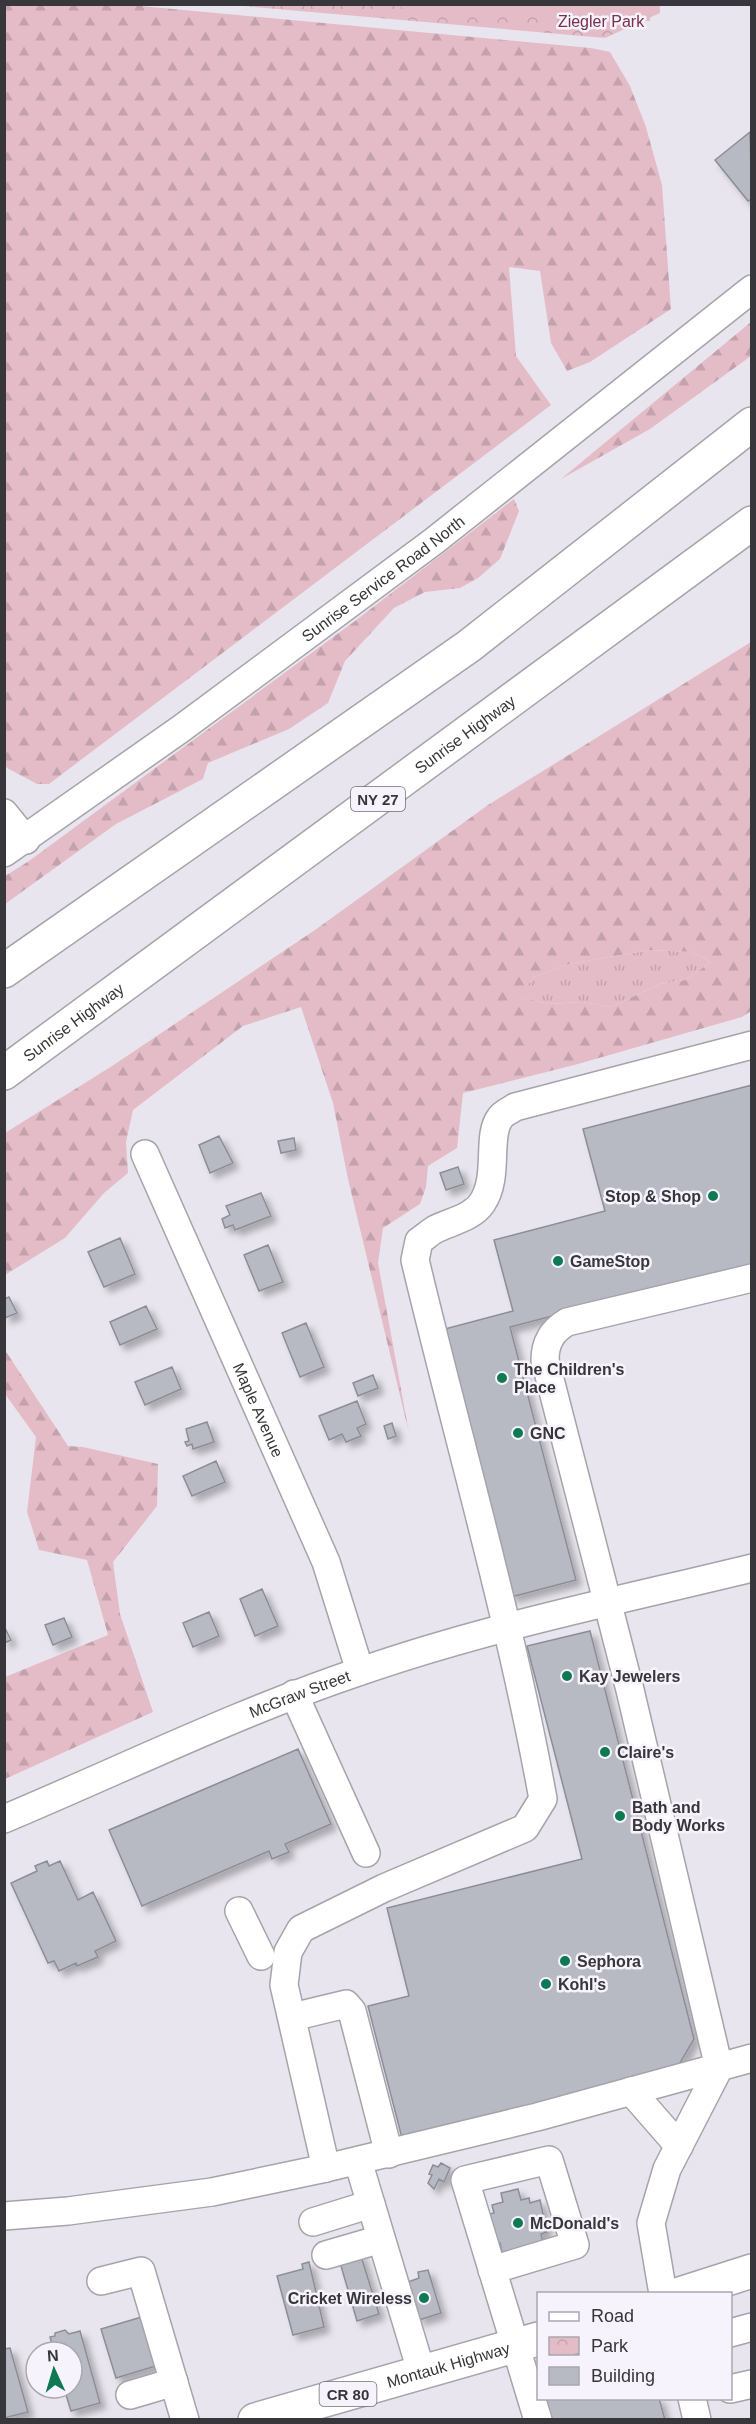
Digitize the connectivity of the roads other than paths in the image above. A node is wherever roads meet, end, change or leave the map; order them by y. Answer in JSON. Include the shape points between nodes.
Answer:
{"nodes":[{"id":1,"x":752,"y":289,"type":"edge"},
{"id":2,"x":752,"y":424,"type":"edge"},
{"id":3,"x":752,"y":524,"type":"edge"},
{"id":4,"x":4,"y":813,"type":"edge"},
{"id":5,"x":15,"y":846,"type":"edge"},
{"id":6,"x":4,"y":971,"type":"edge"},
{"id":7,"x":752,"y":1045,"type":"edge"},
{"id":8,"x":4,"y":1073,"type":"edge"},
{"id":9,"x":145,"y":1154,"type":"dead end"},
{"id":10,"x":752,"y":1278,"type":"edge"},
{"id":11,"x":752,"y":1568,"type":"edge"},
{"id":12,"x":606,"y":1604,"type":"junction"},
{"id":13,"x":507,"y":1627,"type":"junction"},
{"id":14,"x":360,"y":1671,"type":"junction"},
{"id":15,"x":294,"y":1694,"type":"junction"},
{"id":16,"x":4,"y":1819,"type":"edge"},
{"id":17,"x":366,"y":1853,"type":"dead end"},
{"id":18,"x":239,"y":1911,"type":"dead end"},
{"id":19,"x":261,"y":1956,"type":"dead end"},
{"id":20,"x":292,"y":2017,"type":"junction"},
{"id":21,"x":752,"y":2058,"type":"edge"},
{"id":22,"x":719,"y":2068,"type":"junction"},
{"id":23,"x":631,"y":2091,"type":"junction"},
{"id":24,"x":537,"y":2117,"type":"junction"},
{"id":25,"x":679,"y":2146,"type":"junction"},
{"id":26,"x":389,"y":2154,"type":"junction"},
{"id":27,"x":549,"y":2160,"type":"junction"},
{"id":28,"x":358,"y":2161,"type":"junction"},
{"id":29,"x":326,"y":2169,"type":"junction"},
{"id":30,"x":371,"y":2204,"type":"junction"},
{"id":31,"x":4,"y":2216,"type":"edge"},
{"id":32,"x":313,"y":2222,"type":"dead end"},
{"id":33,"x":381,"y":2239,"type":"junction"},
{"id":34,"x":326,"y":2255,"type":"dead end"},
{"id":35,"x":492,"y":2270,"type":"junction"},
{"id":36,"x":752,"y":2271,"type":"edge"},
{"id":37,"x":101,"y":2281,"type":"dead end"},
{"id":38,"x":717,"y":2288,"type":"edge"},
{"id":39,"x":663,"y":2292,"type":"edge"},
{"id":40,"x":692,"y":2292,"type":"edge"},
{"id":41,"x":752,"y":2327,"type":"edge"},
{"id":42,"x":732,"y":2332,"type":"edge"},
{"id":43,"x":527,"y":2343,"type":"edge"},
{"id":44,"x":422,"y":2374,"type":"junction"},
{"id":45,"x":174,"y":2382,"type":"junction"},
{"id":46,"x":752,"y":2384,"type":"edge"},
{"id":47,"x":732,"y":2389,"type":"edge"},
{"id":48,"x":130,"y":2395,"type":"dead end"},
{"id":49,"x":311,"y":2412,"type":"edge"},
{"id":50,"x":185,"y":2420,"type":"edge"},
{"id":51,"x":255,"y":2420,"type":"edge"},
{"id":52,"x":538,"y":2420,"type":"edge"}],
"edges":[{"from":1,"to":5,"type":"street","name":"Sunrise Service Road North","via":[[434,541]]},
{"from":2,"to":6,"type":"main road","via":[[469,646]]},
{"from":3,"to":8,"type":"main road","name":"Sunrise Highway","number":"NY 27"},
{"from":4,"to":5,"type":"street"},
{"from":7,"to":13,"type":"street","via":[[515,1107],[500,1118],[494,1135],[494,1166],[482,1205],[419,1241],[415,1260]]},
{"from":9,"to":14,"type":"street","name":"Maple Avenue","via":[[326,1563]]},
{"from":10,"to":12,"type":"street","via":[[577,1319],[557,1328],[547,1344],[545,1360]]},
{"from":11,"to":12,"type":"street","name":"McGraw Street"},
{"from":12,"to":13,"type":"street","name":"McGraw Street"},
{"from":12,"to":22,"type":"street"},
{"from":13,"to":14,"type":"street","name":"McGraw Street"},
{"from":13,"to":20,"type":"street","via":[[543,1799],[525,1828],[384,1888],[301,1929],[288,1952],[284,1984]]},
{"from":14,"to":15,"type":"street","name":"McGraw Street"},
{"from":15,"to":16,"type":"street","name":"McGraw Street"},
{"from":15,"to":17,"type":"street"},
{"from":18,"to":19,"type":"street"},
{"from":20,"to":26,"type":"street","via":[[346,2004],[352,2011]]},
{"from":20,"to":29,"type":"street"},
{"from":21,"to":22,"type":"street"},
{"from":22,"to":23,"type":"street"},
{"from":22,"to":25,"type":"street"},
{"from":23,"to":24,"type":"street"},
{"from":23,"to":25,"type":"street"},
{"from":24,"to":26,"type":"street"},
{"from":24,"to":27,"type":"street"},
{"from":25,"to":39,"type":"street","via":[[667,2169],[651,2223]]},
{"from":26,"to":28,"type":"street"},
{"from":27,"to":35,"type":"street","via":[[576,2245]]},
{"from":27,"to":35,"type":"street","via":[[465,2180]]},
{"from":28,"to":29,"type":"street"},
{"from":28,"to":30,"type":"street"},
{"from":29,"to":31,"type":"street","via":[[212,2193]]},
{"from":30,"to":32,"type":"street"},
{"from":30,"to":33,"type":"street"},
{"from":33,"to":34,"type":"street"},
{"from":33,"to":44,"type":"street"},
{"from":35,"to":43,"type":"street"},
{"from":36,"to":38,"type":"main road"},
{"from":37,"to":45,"type":"street","via":[[141,2271]]},
{"from":38,"to":40,"type":"main road"},
{"from":41,"to":42,"type":"street"},
{"from":43,"to":44,"type":"main road","name":"Montauk Highway","number":"CR 80"},
{"from":43,"to":52,"type":"street"},
{"from":44,"to":49,"type":"main road","name":"Montauk Highway","number":"CR 80"},
{"from":45,"to":48,"type":"street"},
{"from":45,"to":50,"type":"street"},
{"from":46,"to":47,"type":"street"},
{"from":49,"to":51,"type":"main road","name":"Montauk Highway","number":"CR 80"}]}
